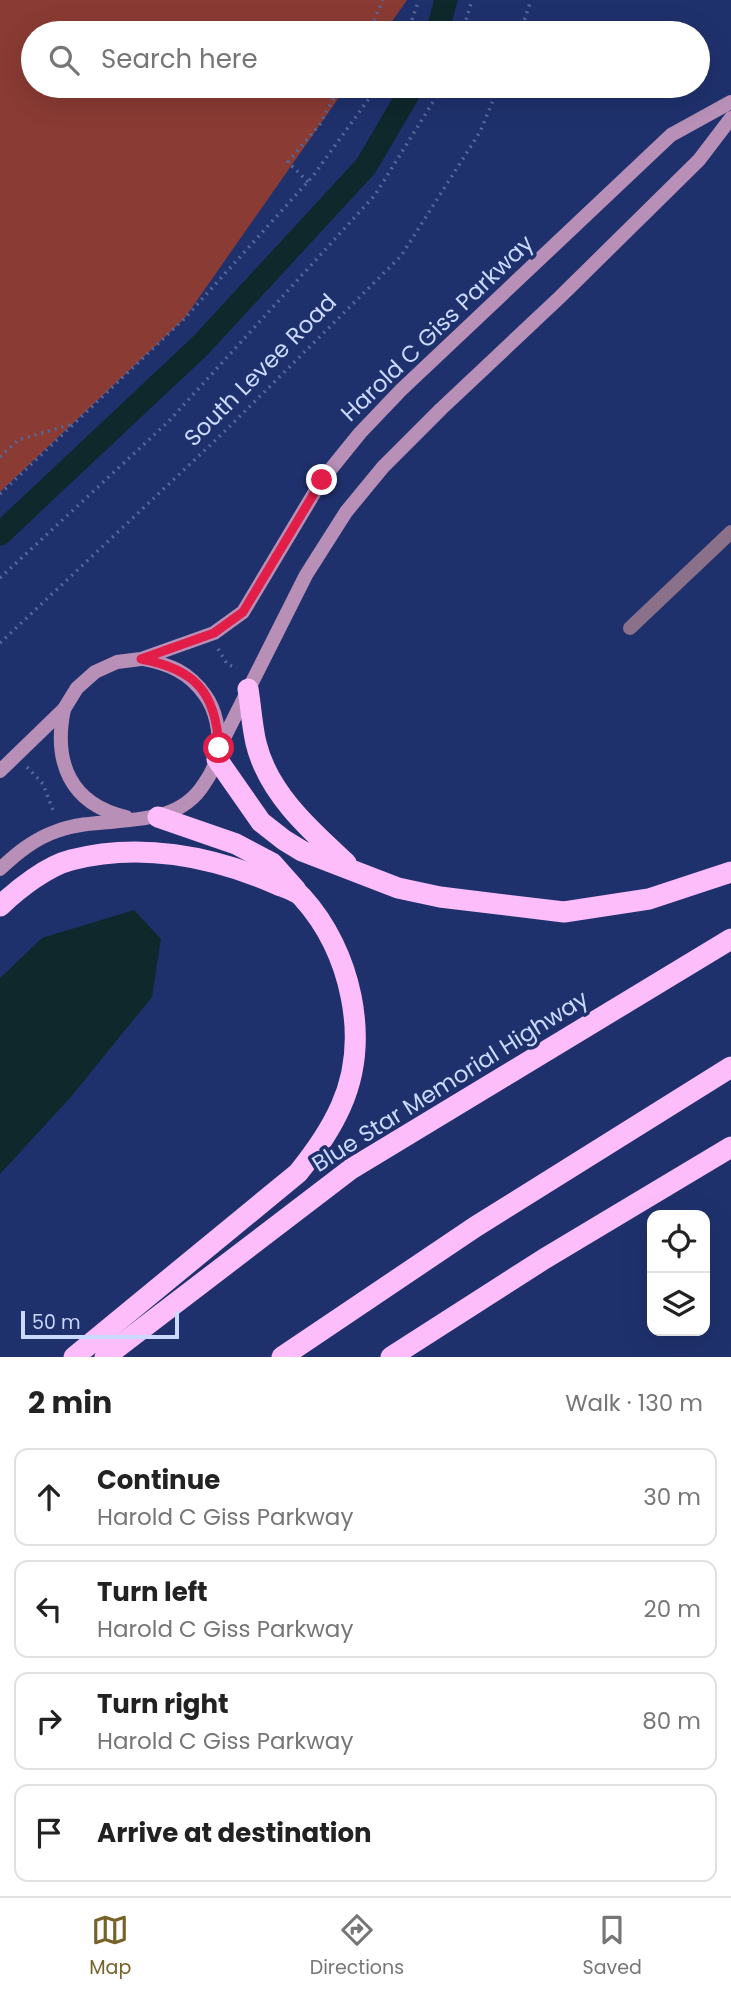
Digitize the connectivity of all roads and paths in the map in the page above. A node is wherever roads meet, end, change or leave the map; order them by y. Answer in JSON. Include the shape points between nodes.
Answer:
{"nodes":[{"id":1,"x":383,"y":0,"type":"edge"},
{"id":2,"x":419,"y":0,"type":"edge"},
{"id":3,"x":472,"y":0,"type":"edge"},
{"id":4,"x":531,"y":0,"type":"edge"},
{"id":5,"x":373,"y":21,"type":"edge"},
{"id":6,"x":411,"y":21,"type":"edge"},
{"id":7,"x":466,"y":21,"type":"edge"},
{"id":8,"x":524,"y":21,"type":"edge"},
{"id":9,"x":334,"y":98,"type":"edge"},
{"id":10,"x":369,"y":98,"type":"edge"},
{"id":11,"x":436,"y":98,"type":"edge"},
{"id":12,"x":494,"y":98,"type":"edge"},
{"id":13,"x":731,"y":102,"type":"edge"},
{"id":14,"x":731,"y":118,"type":"edge"},
{"id":15,"x":308,"y":182,"type":"junction"},
{"id":16,"x":74,"y":424,"type":"junction"},
{"id":17,"x":0,"y":457,"type":"edge"},
{"id":18,"x":0,"y":494,"type":"edge"},
{"id":19,"x":731,"y":532,"type":"edge"},
{"id":20,"x":0,"y":578,"type":"edge"},
{"id":21,"x":630,"y":628,"type":"dead end"},
{"id":22,"x":0,"y":643,"type":"edge"},
{"id":23,"x":218,"y":649,"type":"dead end"},
{"id":24,"x":141,"y":659,"type":"junction"},
{"id":25,"x":237,"y":668,"type":"dead end"},
{"id":26,"x":248,"y":689,"type":"junction"},
{"id":27,"x":64,"y":709,"type":"junction"},
{"id":28,"x":218,"y":753,"type":"junction"},
{"id":29,"x":26,"y":766,"type":"dead end"},
{"id":30,"x":0,"y":771,"type":"edge"},
{"id":31,"x":54,"y":813,"type":"dead end"},
{"id":32,"x":158,"y":817,"type":"junction"},
{"id":33,"x":133,"y":819,"type":"junction"},
{"id":34,"x":0,"y":869,"type":"edge"},
{"id":35,"x":353,"y":869,"type":"junction"},
{"id":36,"x":731,"y":872,"type":"edge"},
{"id":37,"x":300,"y":895,"type":"junction"},
{"id":38,"x":0,"y":906,"type":"edge"},
{"id":39,"x":731,"y":939,"type":"edge"},
{"id":40,"x":731,"y":1067,"type":"edge"},
{"id":41,"x":731,"y":1147,"type":"edge"},
{"id":42,"x":74,"y":1357,"type":"edge"},
{"id":43,"x":105,"y":1357,"type":"edge"},
{"id":44,"x":282,"y":1357,"type":"edge"},
{"id":45,"x":391,"y":1357,"type":"edge"}],
"edges":[{"from":1,"to":5,"type":"path"},
{"from":2,"to":6,"type":"path"},
{"from":3,"to":7,"type":"path"},
{"from":4,"to":8,"type":"path"},
{"from":9,"to":15,"type":"path","via":[[320,124],[288,162]]},
{"from":10,"to":15,"type":"path"},
{"from":11,"to":20,"type":"path","via":[[375,195],[169,421]]},
{"from":12,"to":22,"type":"path","name":"South Levee Road","via":[[480,132],[401,256],[222,434]]},
{"from":13,"to":24,"type":"street","name":"Harold C Giss Parkway","via":[[671,135],[384,407],[322,480],[243,612],[214,633]]},
{"from":14,"to":26,"type":"street","name":"Harold C Giss Parkway","via":[[699,160],[383,467],[346,512],[306,575]]},
{"from":15,"to":16,"type":"path","via":[[184,319]]},
{"from":16,"to":17,"type":"path","via":[[18,440]]},
{"from":16,"to":18,"type":"path"},
{"from":19,"to":21,"type":"street"},
{"from":23,"to":25,"type":"path","via":[[227,664]]},
{"from":24,"to":27,"type":"street","name":"Harold C Giss Parkway","via":[[117,662],[95,672],[77,688]]},
{"from":24,"to":28,"type":"street","name":"Harold C Giss Parkway","via":[[167,664],[190,677],[207,697],[217,721]]},
{"from":26,"to":28,"type":"street","name":"Harold C Giss Parkway"},
{"from":26,"to":35,"type":"highway","via":[[256,744],[271,778],[318,838]]},
{"from":27,"to":30,"type":"street","name":"Harold C Giss Parkway"},
{"from":27,"to":33,"type":"street","name":"Harold C Giss Parkway","via":[[60,746],[71,781],[88,800],[109,813]]},
{"from":28,"to":32,"type":"street","name":"Harold C Giss Parkway","via":[[199,792]]},
{"from":28,"to":35,"type":"highway","via":[[270,830],[302,851]]},
{"from":29,"to":31,"type":"path","via":[[43,784]]},
{"from":32,"to":33,"type":"street","name":"Harold C Giss Parkway"},
{"from":32,"to":37,"type":"highway","via":[[236,844],[272,863]]},
{"from":33,"to":34,"type":"street","name":"Harold C Giss Parkway","via":[[59,830],[29,843]]},
{"from":35,"to":36,"type":"highway","via":[[398,888],[440,897],[564,912],[649,899]]},
{"from":37,"to":38,"type":"highway","via":[[202,858],[154,852],[69,860],[22,886]]},
{"from":37,"to":42,"type":"highway","via":[[337,949],[349,985],[355,1027],[352,1073],[342,1104],[324,1140],[298,1173]]},
{"from":39,"to":43,"type":"highway","name":"Blue Star Memorial Highway","via":[[351,1169]]},
{"from":40,"to":44,"type":"highway","via":[[475,1227]]},
{"from":41,"to":45,"type":"highway"}]}
